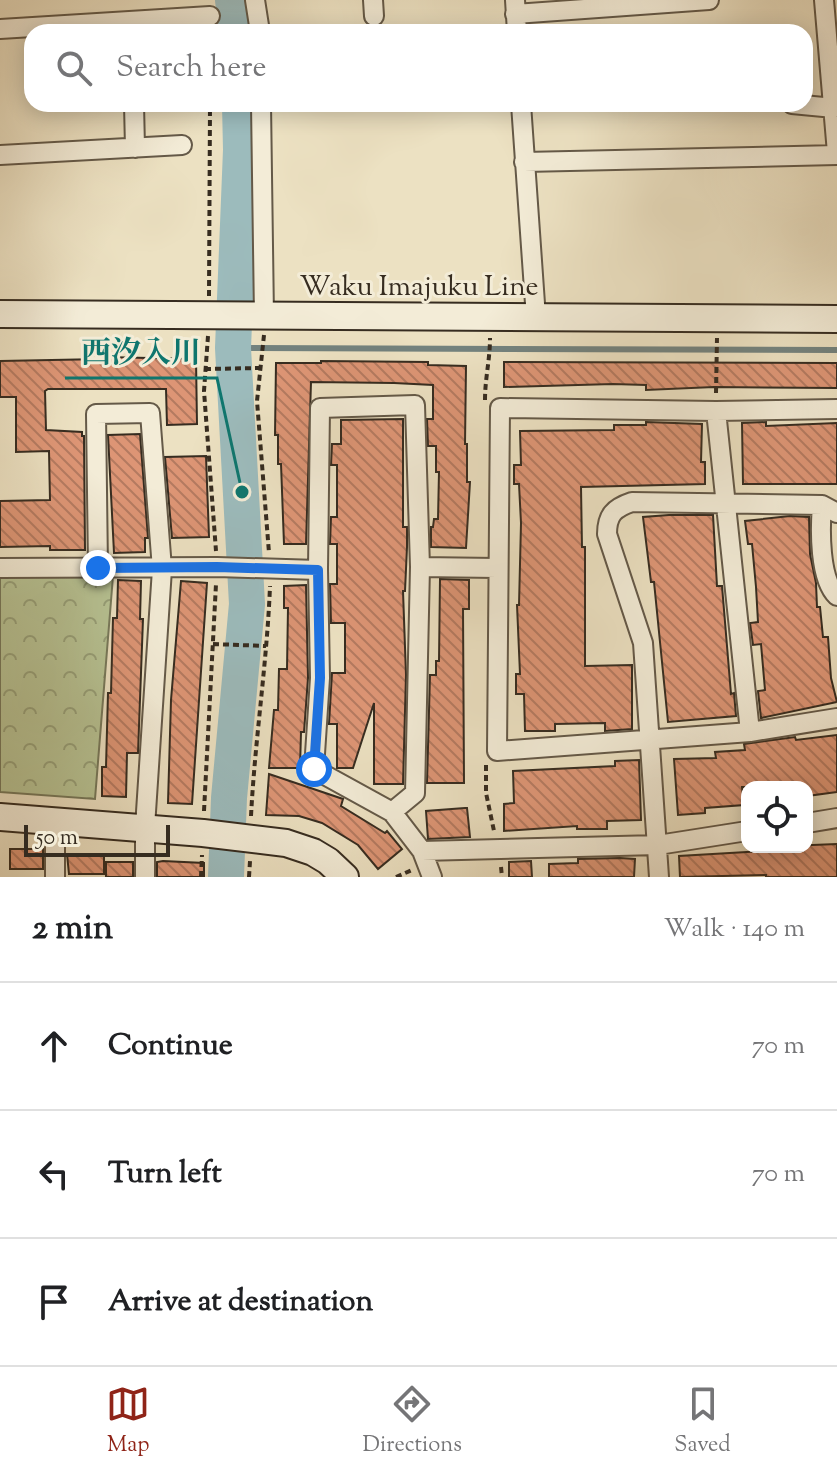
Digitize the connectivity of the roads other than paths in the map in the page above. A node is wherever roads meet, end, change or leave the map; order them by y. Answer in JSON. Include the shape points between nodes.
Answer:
{"nodes":[{"id":1,"x":255,"y":0,"type":"edge"},
{"id":2,"x":709,"y":0,"type":"edge"},
{"id":3,"x":824,"y":0,"type":"edge"},
{"id":4,"x":516,"y":15,"type":"edge"},
{"id":5,"x":210,"y":16,"type":"dead end"},
{"id":6,"x":148,"y":24,"type":"edge"},
{"id":7,"x":259,"y":24,"type":"edge"},
{"id":8,"x":24,"y":28,"type":"edge"},
{"id":9,"x":0,"y":29,"type":"edge"},
{"id":10,"x":813,"y":106,"type":"edge"},
{"id":11,"x":834,"y":108,"type":"junction"},
{"id":12,"x":134,"y":112,"type":"edge"},
{"id":13,"x":261,"y":112,"type":"edge"},
{"id":14,"x":521,"y":112,"type":"edge"},
{"id":15,"x":182,"y":145,"type":"dead end"},
{"id":16,"x":135,"y":148,"type":"junction"},
{"id":17,"x":837,"y":154,"type":"edge"},
{"id":18,"x":0,"y":155,"type":"edge"},
{"id":19,"x":524,"y":162,"type":"junction"},
{"id":20,"x":0,"y":314,"type":"edge"},
{"id":21,"x":261,"y":316,"type":"junction"},
{"id":22,"x":536,"y":318,"type":"junction"},
{"id":23,"x":837,"y":319,"type":"edge"},
{"id":24,"x":837,"y":409,"type":"edge"},
{"id":25,"x":716,"y":411,"type":"junction"},
{"id":26,"x":725,"y":502,"type":"junction"},
{"id":27,"x":830,"y":509,"type":"edge"},
{"id":28,"x":420,"y":567,"type":"junction"},
{"id":29,"x":0,"y":568,"type":"edge"},
{"id":30,"x":98,"y":568,"type":"junction"},
{"id":31,"x":497,"y":568,"type":"junction"},
{"id":32,"x":162,"y":569,"type":"junction"},
{"id":33,"x":318,"y":570,"type":"junction"},
{"id":34,"x":837,"y":596,"type":"edge"},
{"id":35,"x":837,"y":718,"type":"edge"},
{"id":36,"x":750,"y":732,"type":"junction"},
{"id":37,"x":651,"y":740,"type":"junction"},
{"id":38,"x":392,"y":812,"type":"junction"},
{"id":39,"x":0,"y":817,"type":"edge"},
{"id":40,"x":837,"y":818,"type":"edge"},
{"id":41,"x":55,"y":820,"type":"junction"},
{"id":42,"x":813,"y":822,"type":"edge"},
{"id":43,"x":145,"y":827,"type":"junction"},
{"id":44,"x":741,"y":832,"type":"edge"},
{"id":45,"x":658,"y":845,"type":"junction"},
{"id":46,"x":422,"y":851,"type":"junction"},
{"id":47,"x":55,"y":877,"type":"edge"},
{"id":48,"x":145,"y":877,"type":"edge"},
{"id":49,"x":345,"y":877,"type":"edge"},
{"id":50,"x":432,"y":877,"type":"edge"},
{"id":51,"x":659,"y":877,"type":"edge"}],
"edges":[{"from":1,"to":7,"type":"street"},
{"from":2,"to":4,"type":"street"},
{"from":3,"to":11,"type":"street"},
{"from":5,"to":6,"type":"street"},
{"from":8,"to":9,"type":"street"},
{"from":10,"to":11,"type":"street"},
{"from":11,"to":17,"type":"street"},
{"from":12,"to":16,"type":"street"},
{"from":13,"to":21,"type":"street"},
{"from":14,"to":19,"type":"street"},
{"from":15,"to":16,"type":"street"},
{"from":16,"to":18,"type":"street"},
{"from":17,"to":19,"type":"street"},
{"from":19,"to":22,"type":"street"},
{"from":20,"to":21,"type":"main road","name":"Waku Imajuku Line"},
{"from":21,"to":22,"type":"main road","name":"Waku Imajuku Line"},
{"from":22,"to":23,"type":"main road","name":"Waku Imajuku Line"},
{"from":24,"to":25,"type":"street"},
{"from":25,"to":26,"type":"street"},
{"from":25,"to":31,"type":"street","via":[[500,408]]},
{"from":26,"to":27,"type":"street"},
{"from":26,"to":36,"type":"street"},
{"from":26,"to":37,"type":"street","via":[[632,502],[617,507],[607,520],[643,643]]},
{"from":27,"to":34,"type":"street","via":[[820,527],[829,588]]},
{"from":28,"to":31,"type":"street"},
{"from":28,"to":33,"type":"street","via":[[415,405],[320,408]]},
{"from":28,"to":38,"type":"street","via":[[415,793]]},
{"from":29,"to":30,"type":"street"},
{"from":30,"to":32,"type":"street"},
{"from":30,"to":32,"type":"street","via":[[96,414],[150,413]]},
{"from":31,"to":37,"type":"street","via":[[497,751]]},
{"from":32,"to":33,"type":"street"},
{"from":32,"to":43,"type":"street"},
{"from":33,"to":38,"type":"street","via":[[320,678],[314,769]]},
{"from":35,"to":36,"type":"street"},
{"from":36,"to":37,"type":"street"},
{"from":37,"to":45,"type":"street"},
{"from":38,"to":46,"type":"street"},
{"from":39,"to":41,"type":"main road"},
{"from":40,"to":42,"type":"street"},
{"from":41,"to":43,"type":"main road"},
{"from":41,"to":47,"type":"street"},
{"from":43,"to":48,"type":"street"},
{"from":43,"to":49,"type":"main road","via":[[301,846]]},
{"from":44,"to":45,"type":"street"},
{"from":45,"to":46,"type":"street"},
{"from":45,"to":51,"type":"street"},
{"from":46,"to":50,"type":"street"}]}
